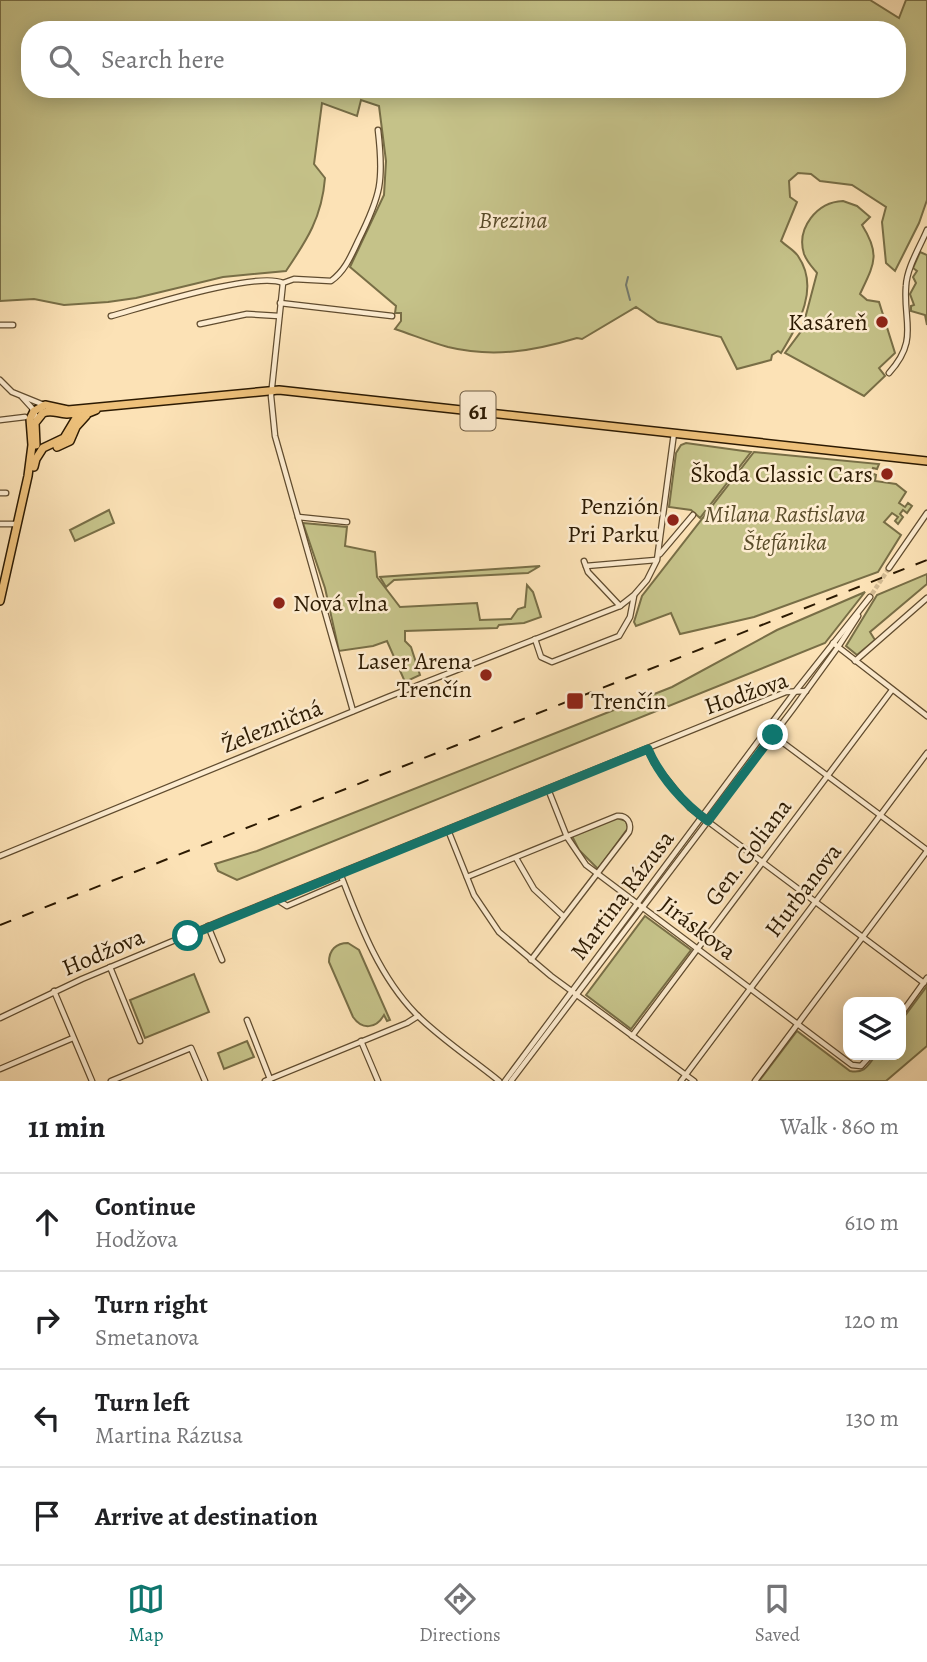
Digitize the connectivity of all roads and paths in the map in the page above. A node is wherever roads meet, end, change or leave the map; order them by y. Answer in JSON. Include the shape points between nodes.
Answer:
{"nodes":[{"id":1,"x":378,"y":130,"type":"dead end"},
{"id":2,"x":927,"y":230,"type":"edge"},
{"id":3,"x":283,"y":283,"type":"junction"},
{"id":4,"x":280,"y":303,"type":"junction"},
{"id":5,"x":111,"y":316,"type":"dead end"},
{"id":6,"x":279,"y":316,"type":"junction"},
{"id":7,"x":391,"y":316,"type":"dead end"},
{"id":8,"x":200,"y":324,"type":"dead end"},
{"id":9,"x":13,"y":325,"type":"dead end"},
{"id":10,"x":0,"y":326,"type":"edge"},
{"id":11,"x":890,"y":373,"type":"dead end"},
{"id":12,"x":0,"y":380,"type":"edge"},
{"id":13,"x":272,"y":390,"type":"junction"},
{"id":14,"x":21,"y":397,"type":"junction"},
{"id":15,"x":45,"y":405,"type":"junction"},
{"id":16,"x":59,"y":408,"type":"junction"},
{"id":17,"x":91,"y":410,"type":"junction"},
{"id":18,"x":65,"y":415,"type":"junction"},
{"id":19,"x":32,"y":416,"type":"junction"},
{"id":20,"x":0,"y":420,"type":"edge"},
{"id":21,"x":70,"y":425,"type":"junction"},
{"id":22,"x":36,"y":433,"type":"junction"},
{"id":23,"x":674,"y":433,"type":"junction"},
{"id":24,"x":51,"y":444,"type":"junction"},
{"id":25,"x":64,"y":444,"type":"junction"},
{"id":26,"x":927,"y":461,"type":"edge"},
{"id":27,"x":32,"y":465,"type":"junction"},
{"id":28,"x":927,"y":513,"type":"edge"},
{"id":29,"x":693,"y":515,"type":"dead end"},
{"id":30,"x":298,"y":517,"type":"junction"},
{"id":31,"x":347,"y":522,"type":"dead end"},
{"id":32,"x":0,"y":524,"type":"edge"},
{"id":33,"x":18,"y":524,"type":"junction"},
{"id":34,"x":658,"y":558,"type":"junction"},
{"id":35,"x":889,"y":568,"type":"tunnel mouth"},
{"id":36,"x":634,"y":595,"type":"junction"},
{"id":37,"x":927,"y":598,"type":"edge"},
{"id":38,"x":0,"y":601,"type":"edge"},
{"id":39,"x":620,"y":606,"type":"junction"},
{"id":40,"x":535,"y":639,"type":"junction"},
{"id":41,"x":833,"y":643,"type":"junction"},
{"id":42,"x":838,"y":647,"type":"junction"},
{"id":43,"x":855,"y":661,"type":"junction"},
{"id":44,"x":892,"y":690,"type":"junction"},
{"id":45,"x":806,"y":691,"type":"junction"},
{"id":46,"x":794,"y":692,"type":"junction"},
{"id":47,"x":353,"y":711,"type":"junction"},
{"id":48,"x":927,"y":716,"type":"edge"},
{"id":49,"x":766,"y":730,"type":"junction"},
{"id":50,"x":773,"y":735,"type":"junction"},
{"id":51,"x":648,"y":749,"type":"junction"},
{"id":52,"x":927,"y":753,"type":"edge"},
{"id":53,"x":828,"y":775,"type":"junction"},
{"id":54,"x":548,"y":789,"type":"junction"},
{"id":55,"x":881,"y":815,"type":"junction"},
{"id":56,"x":702,"y":817,"type":"junction"},
{"id":57,"x":708,"y":821,"type":"junction"},
{"id":58,"x":448,"y":830,"type":"junction"},
{"id":59,"x":567,"y":837,"type":"junction"},
{"id":60,"x":927,"y":850,"type":"edge"},
{"id":61,"x":0,"y":856,"type":"edge"},
{"id":62,"x":516,"y":858,"type":"junction"},
{"id":63,"x":762,"y":863,"type":"junction"},
{"id":64,"x":340,"y":873,"type":"junction"},
{"id":65,"x":596,"y":874,"type":"junction"},
{"id":66,"x":467,"y":877,"type":"junction"},
{"id":67,"x":343,"y":882,"type":"junction"},
{"id":68,"x":276,"y":898,"type":"junction"},
{"id":69,"x":816,"y":902,"type":"junction"},
{"id":70,"x":636,"y":904,"type":"junction"},
{"id":71,"x":642,"y":908,"type":"junction"},
{"id":72,"x":563,"y":916,"type":"junction"},
{"id":73,"x":208,"y":926,"type":"junction"},
{"id":74,"x":862,"y":937,"type":"junction"},
{"id":75,"x":697,"y":949,"type":"junction"},
{"id":76,"x":222,"y":960,"type":"dead end"},
{"id":77,"x":531,"y":960,"type":"junction"},
{"id":78,"x":110,"y":967,"type":"junction"},
{"id":79,"x":925,"y":981,"type":"edge"},
{"id":80,"x":751,"y":989,"type":"junction"},
{"id":81,"x":54,"y":991,"type":"junction"},
{"id":82,"x":571,"y":991,"type":"junction"},
{"id":83,"x":577,"y":995,"type":"junction"},
{"id":84,"x":906,"y":1007,"type":"edge"},
{"id":85,"x":418,"y":1016,"type":"junction"},
{"id":86,"x":0,"y":1018,"type":"edge"},
{"id":87,"x":247,"y":1020,"type":"dead end"},
{"id":88,"x":798,"y":1024,"type":"junction"},
{"id":89,"x":632,"y":1036,"type":"junction"},
{"id":90,"x":74,"y":1038,"type":"junction"},
{"id":91,"x":140,"y":1041,"type":"dead end"},
{"id":92,"x":361,"y":1041,"type":"junction"},
{"id":93,"x":843,"y":1058,"type":"edge"},
{"id":94,"x":845,"y":1060,"type":"edge"},
{"id":95,"x":866,"y":1060,"type":"edge"},
{"id":96,"x":0,"y":1069,"type":"edge"},
{"id":97,"x":685,"y":1075,"type":"junction"},
{"id":98,"x":268,"y":1080,"type":"edge"},
{"id":99,"x":92,"y":1081,"type":"edge"},
{"id":100,"x":111,"y":1081,"type":"edge"},
{"id":101,"x":205,"y":1081,"type":"edge"},
{"id":102,"x":378,"y":1081,"type":"edge"},
{"id":103,"x":502,"y":1081,"type":"edge"},
{"id":104,"x":511,"y":1081,"type":"edge"},
{"id":105,"x":681,"y":1081,"type":"edge"},
{"id":106,"x":694,"y":1081,"type":"edge"},
{"id":107,"x":755,"y":1081,"type":"edge"}],
"edges":[{"from":1,"to":3,"type":"street","via":[[379,193],[346,267],[331,281],[294,279]]},
{"from":2,"to":11,"type":"street","via":[[906,283],[909,322],[904,353]]},
{"from":3,"to":4,"type":"street"},
{"from":3,"to":5,"type":"street","via":[[244,282]]},
{"from":4,"to":6,"type":"street"},
{"from":4,"to":7,"type":"street"},
{"from":6,"to":8,"type":"street","via":[[247,314]]},
{"from":6,"to":13,"type":"street"},
{"from":9,"to":10,"type":"street"},
{"from":12,"to":14,"type":"street"},
{"from":13,"to":17,"type":"main road","number":"61"},
{"from":13,"to":23,"type":"main road","number":"61"},
{"from":13,"to":30,"type":"street","via":[[275,436]]},
{"from":14,"to":15,"type":"street"},
{"from":14,"to":19,"type":"street"},
{"from":15,"to":16,"type":"main road","number":"61"},
{"from":15,"to":19,"type":"main road"},
{"from":16,"to":17,"type":"main road","number":"61"},
{"from":16,"to":18,"type":"main road"},
{"from":17,"to":18,"type":"main road","number":"61"},
{"from":17,"to":21,"type":"main road","number":"61"},
{"from":17,"to":25,"type":"main road"},
{"from":18,"to":19,"type":"main road","number":"61","via":[[47,411]]},
{"from":18,"to":21,"type":"main road"},
{"from":19,"to":20,"type":"street"},
{"from":19,"to":22,"type":"main road","number":"61"},
{"from":19,"to":27,"type":"main road","number":"61"},
{"from":21,"to":24,"type":"main road","number":"61","via":[[64,438]]},
{"from":22,"to":24,"type":"main road"},
{"from":22,"to":27,"type":"main road","number":"61"},
{"from":23,"to":26,"type":"main road","number":"61"},
{"from":23,"to":34,"type":"street"},
{"from":24,"to":25,"type":"main road"},
{"from":24,"to":27,"type":"main road","number":"61"},
{"from":25,"to":27,"type":"main road"},
{"from":27,"to":33,"type":"main road","number":"61"},
{"from":28,"to":35,"type":"street"},
{"from":29,"to":34,"type":"street"},
{"from":30,"to":31,"type":"street"},
{"from":30,"to":47,"type":"street"},
{"from":32,"to":33,"type":"street"},
{"from":33,"to":38,"type":"main road","number":"61"},
{"from":34,"to":36,"type":"street"},
{"from":34,"to":39,"type":"street","via":[[585,563]]},
{"from":36,"to":39,"type":"street","name":"Železničná"},
{"from":36,"to":40,"type":"street","via":[[626,627],[615,639],[552,663],[541,657]]},
{"from":37,"to":43,"type":"street"},
{"from":39,"to":40,"type":"street","name":"Železničná"},
{"from":40,"to":47,"type":"street","name":"Železničná"},
{"from":41,"to":42,"type":"street"},
{"from":41,"to":42,"type":"street","name":"Martina Rázusa","via":[[871,595]]},
{"from":41,"to":46,"type":"street","name":"Martina Rázusa"},
{"from":42,"to":43,"type":"street"},
{"from":42,"to":45,"type":"street","name":"Martina Rázusa"},
{"from":43,"to":44,"type":"street"},
{"from":44,"to":48,"type":"street"},
{"from":44,"to":53,"type":"street","name":"Gen. Goliana"},
{"from":45,"to":46,"type":"street","name":"Hodžova"},
{"from":45,"to":50,"type":"street","name":"Martina Rázusa"},
{"from":46,"to":49,"type":"street","name":"Martina Rázusa"},
{"from":46,"to":51,"type":"street","name":"Hodžova"},
{"from":47,"to":61,"type":"street","name":"Železničná"},
{"from":49,"to":50,"type":"street"},
{"from":49,"to":56,"type":"street","name":"Martina Rázusa"},
{"from":50,"to":53,"type":"street"},
{"from":50,"to":57,"type":"street","name":"Martina Rázusa"},
{"from":51,"to":54,"type":"street","name":"Hodžova"},
{"from":51,"to":56,"type":"street","via":[[654,763]]},
{"from":52,"to":55,"type":"street","name":"Hurbanova"},
{"from":53,"to":55,"type":"street"},
{"from":53,"to":63,"type":"street","name":"Gen. Goliana"},
{"from":54,"to":58,"type":"street","name":"Hodžova"},
{"from":54,"to":59,"type":"street","name":"Jiráskova"},
{"from":55,"to":60,"type":"street"},
{"from":55,"to":69,"type":"street","name":"Hurbanova"},
{"from":56,"to":57,"type":"street"},
{"from":56,"to":70,"type":"street","name":"Martina Rázusa"},
{"from":57,"to":63,"type":"street"},
{"from":57,"to":71,"type":"street","name":"Martina Rázusa"},
{"from":58,"to":64,"type":"street","name":"Hodžova"},
{"from":58,"to":66,"type":"street"},
{"from":59,"to":62,"type":"street"},
{"from":59,"to":65,"type":"street","name":"Jiráskova"},
{"from":59,"to":65,"type":"street","via":[[617,816],[628,820],[629,832]]},
{"from":60,"to":74,"type":"street"},
{"from":62,"to":66,"type":"street"},
{"from":62,"to":72,"type":"street","via":[[541,898]]},
{"from":63,"to":69,"type":"street"},
{"from":63,"to":75,"type":"street","name":"Gen. Goliana"},
{"from":64,"to":67,"type":"street"},
{"from":64,"to":68,"type":"street","name":"Hodžova"},
{"from":65,"to":70,"type":"street","name":"Jiráskova"},
{"from":65,"to":72,"type":"street"},
{"from":66,"to":77,"type":"street","via":[[491,922]]},
{"from":67,"to":68,"type":"street","via":[[287,906]]},
{"from":67,"to":85,"type":"street","via":[[386,975]]},
{"from":68,"to":73,"type":"street","name":"Hodžova"},
{"from":69,"to":74,"type":"street"},
{"from":69,"to":80,"type":"street","name":"Hurbanova"},
{"from":70,"to":71,"type":"street","name":"Jiráskova"},
{"from":70,"to":82,"type":"street","name":"Martina Rázusa"},
{"from":71,"to":75,"type":"street","name":"Jiráskova"},
{"from":71,"to":83,"type":"street","name":"Martina Rázusa"},
{"from":72,"to":77,"type":"street"},
{"from":73,"to":76,"type":"street"},
{"from":73,"to":78,"type":"street","name":"Hodžova"},
{"from":74,"to":79,"type":"street"},
{"from":74,"to":88,"type":"street"},
{"from":75,"to":80,"type":"street","name":"Jiráskova"},
{"from":75,"to":89,"type":"street","name":"Gen. Goliana"},
{"from":77,"to":82,"type":"street"},
{"from":78,"to":81,"type":"street","name":"Hodžova"},
{"from":78,"to":91,"type":"street"},
{"from":79,"to":84,"type":"street"},
{"from":80,"to":88,"type":"street","name":"Jiráskova"},
{"from":80,"to":97,"type":"street","name":"Hurbanova"},
{"from":81,"to":86,"type":"street","name":"Hodžova"},
{"from":81,"to":90,"type":"street"},
{"from":82,"to":83,"type":"street"},
{"from":82,"to":103,"type":"street","name":"Martina Rázusa"},
{"from":83,"to":89,"type":"street"},
{"from":83,"to":104,"type":"street","name":"Martina Rázusa"},
{"from":85,"to":92,"type":"street"},
{"from":85,"to":103,"type":"street"},
{"from":87,"to":98,"type":"street"},
{"from":88,"to":93,"type":"street","name":"Jiráskova"},
{"from":88,"to":107,"type":"street"},
{"from":89,"to":97,"type":"street"},
{"from":90,"to":96,"type":"street"},
{"from":90,"to":99,"type":"street"},
{"from":92,"to":98,"type":"street"},
{"from":92,"to":102,"type":"street"},
{"from":94,"to":95,"type":"street","name":"Jiráskova","via":[[860,1067]]},
{"from":97,"to":105,"type":"street","name":"Hurbanova"},
{"from":97,"to":106,"type":"street"},
{"from":100,"to":101,"type":"street","via":[[191,1048]]}]}
